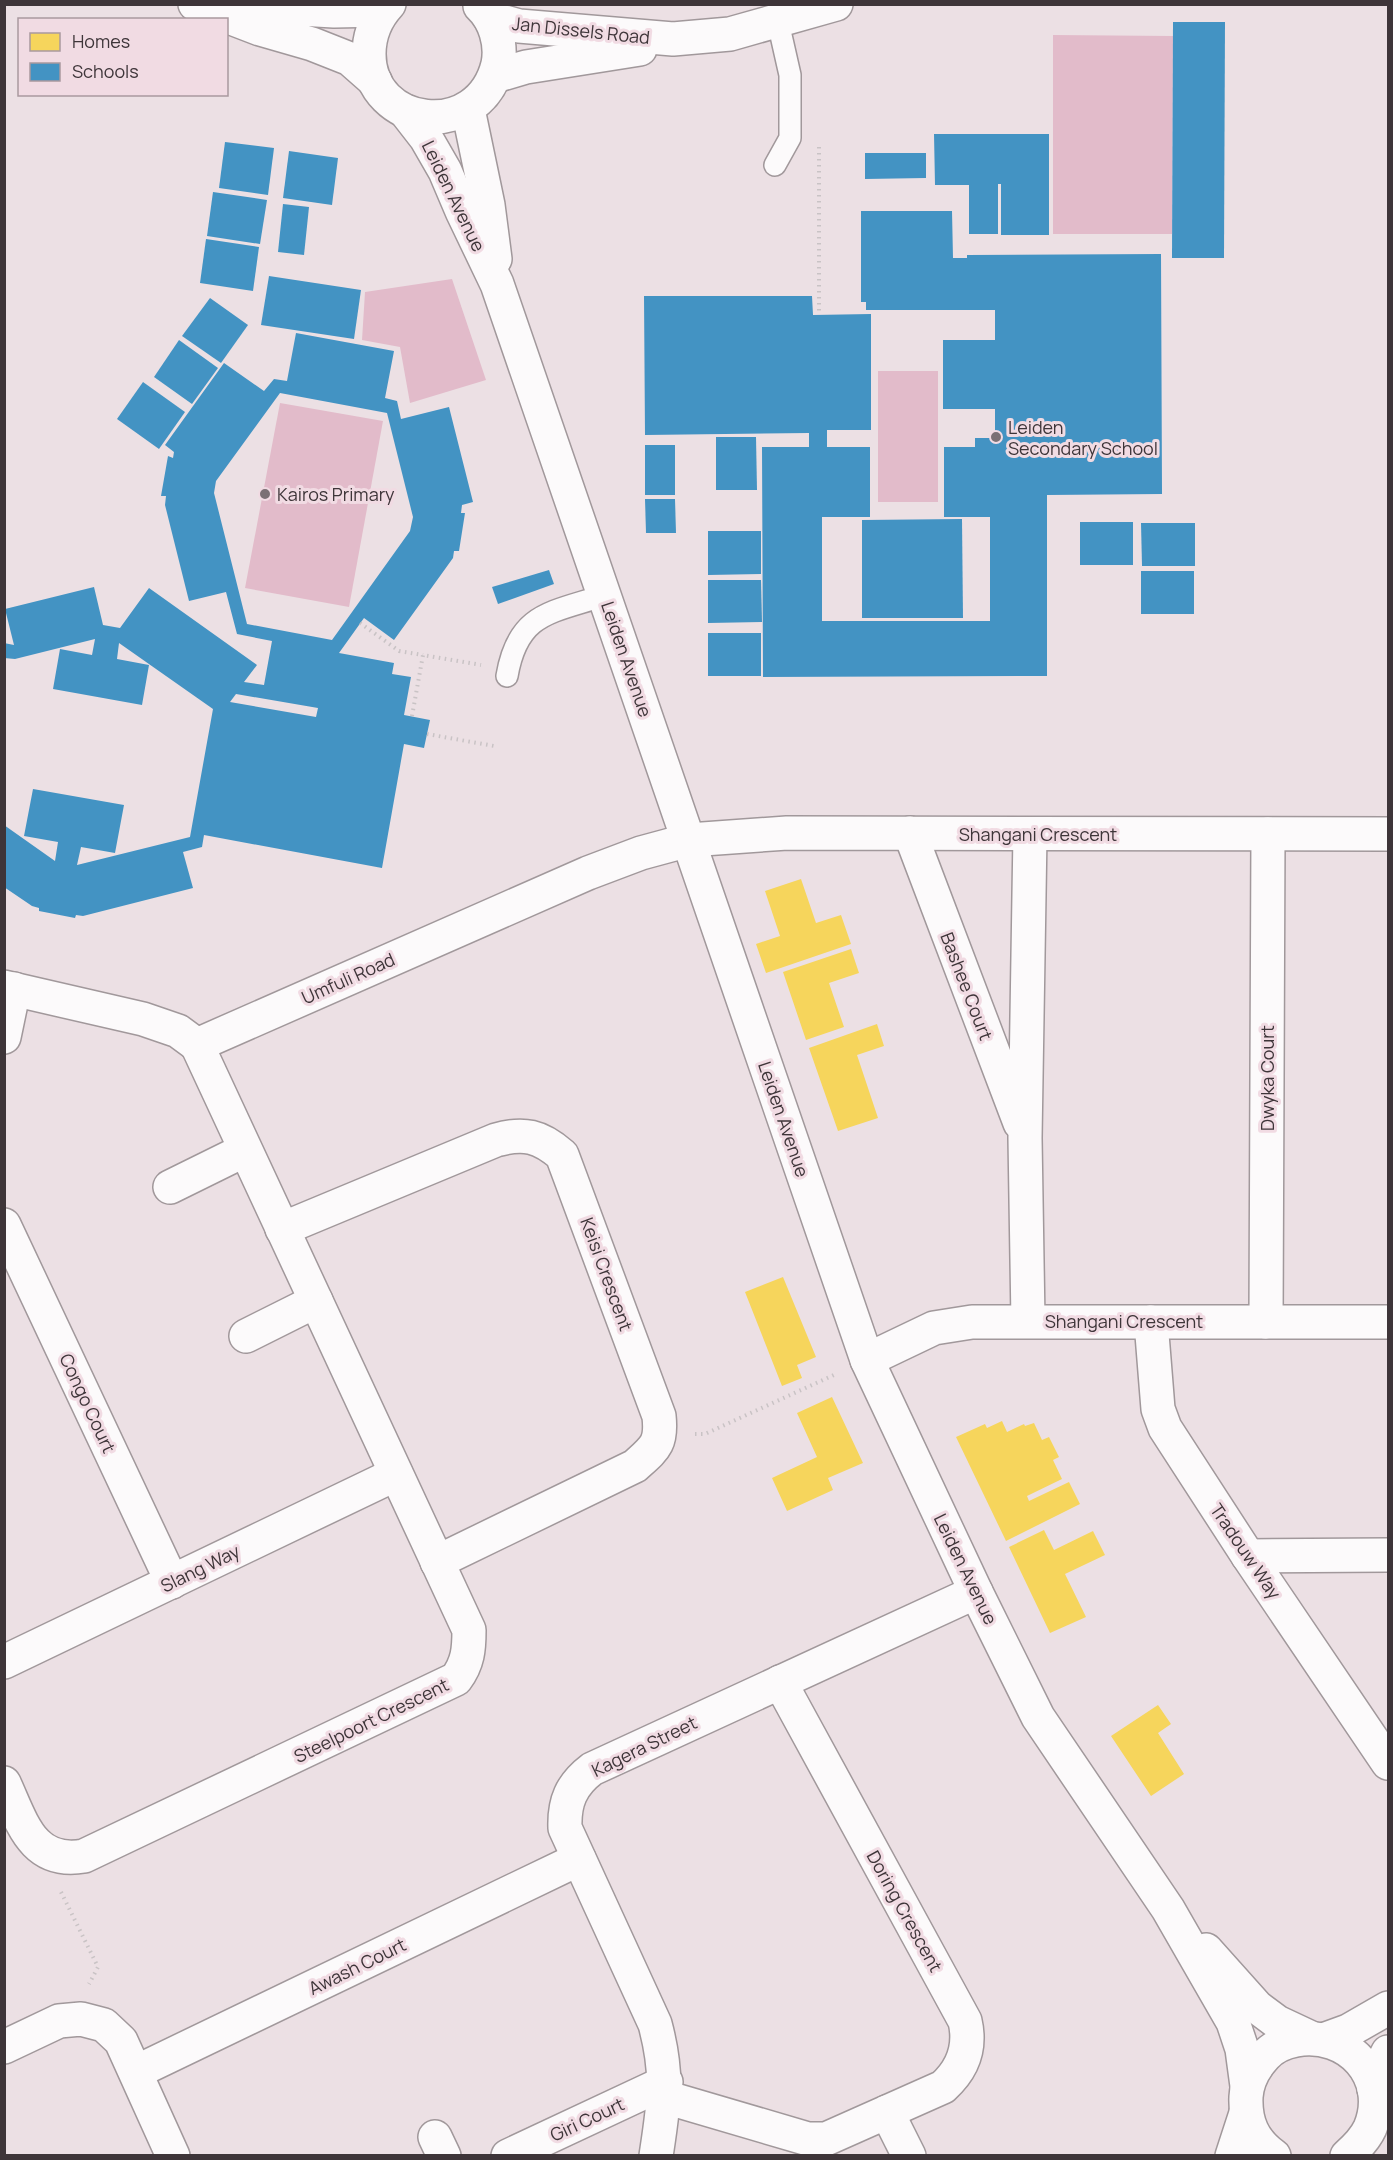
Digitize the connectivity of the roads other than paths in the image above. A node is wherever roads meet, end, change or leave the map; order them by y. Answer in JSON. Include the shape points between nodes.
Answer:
{"nodes":[{"id":1,"x":195,"y":4,"type":"edge"},
{"id":2,"x":227,"y":4,"type":"edge"},
{"id":3,"x":836,"y":4,"type":"edge"},
{"id":4,"x":386,"y":7,"type":"edge"},
{"id":5,"x":484,"y":11,"type":"edge"},
{"id":6,"x":778,"y":22,"type":"junction"},
{"id":7,"x":673,"y":39,"type":"junction"},
{"id":8,"x":495,"y":76,"type":"junction"},
{"id":9,"x":375,"y":81,"type":"junction"},
{"id":10,"x":468,"y":109,"type":"junction"},
{"id":11,"x":405,"y":111,"type":"junction"},
{"id":12,"x":775,"y":165,"type":"dead end"},
{"id":13,"x":497,"y":284,"type":"junction"},
{"id":14,"x":605,"y":595,"type":"junction"},
{"id":15,"x":508,"y":673,"type":"road end"},
{"id":16,"x":910,"y":833,"type":"junction"},
{"id":17,"x":1030,"y":834,"type":"junction"},
{"id":18,"x":1268,"y":834,"type":"junction"},
{"id":19,"x":1389,"y":834,"type":"edge"},
{"id":20,"x":689,"y":840,"type":"junction"},
{"id":21,"x":9,"y":988,"type":"edge"},
{"id":22,"x":4,"y":1037,"type":"edge"},
{"id":23,"x":196,"y":1045,"type":"junction"},
{"id":24,"x":1025,"y":1138,"type":"junction"},
{"id":25,"x":245,"y":1150,"type":"junction"},
{"id":26,"x":170,"y":1187,"type":"dead end"},
{"id":27,"x":4,"y":1225,"type":"edge"},
{"id":28,"x":282,"y":1229,"type":"junction"},
{"id":29,"x":316,"y":1301,"type":"junction"},
{"id":30,"x":1028,"y":1321,"type":"junction"},
{"id":31,"x":1150,"y":1322,"type":"junction"},
{"id":32,"x":1266,"y":1322,"type":"junction"},
{"id":33,"x":1389,"y":1322,"type":"edge"},
{"id":34,"x":246,"y":1336,"type":"dead end"},
{"id":35,"x":867,"y":1360,"type":"junction"},
{"id":36,"x":396,"y":1474,"type":"junction"},
{"id":37,"x":1389,"y":1555,"type":"edge"},
{"id":38,"x":1248,"y":1556,"type":"junction"},
{"id":39,"x":437,"y":1562,"type":"junction"},
{"id":40,"x":172,"y":1581,"type":"junction"},
{"id":41,"x":976,"y":1592,"type":"junction"},
{"id":42,"x":4,"y":1662,"type":"edge"},
{"id":43,"x":780,"y":1682,"type":"junction"},
{"id":44,"x":1389,"y":1763,"type":"edge"},
{"id":45,"x":4,"y":1783,"type":"edge"},
{"id":46,"x":579,"y":1859,"type":"junction"},
{"id":47,"x":1168,"y":1910,"type":"junction"},
{"id":48,"x":1389,"y":2008,"type":"edge"},
{"id":49,"x":1317,"y":2038,"type":"junction"},
{"id":50,"x":4,"y":2047,"type":"edge"},
{"id":51,"x":1389,"y":2052,"type":"edge"},
{"id":52,"x":136,"y":2072,"type":"junction"},
{"id":53,"x":665,"y":2090,"type":"junction"},
{"id":54,"x":1374,"y":2099,"type":"junction"},
{"id":55,"x":1246,"y":2100,"type":"junction"},
{"id":56,"x":887,"y":2112,"type":"junction"},
{"id":57,"x":1389,"y":2143,"type":"edge"},
{"id":58,"x":172,"y":2156,"type":"edge"},
{"id":59,"x":508,"y":2156,"type":"edge"},
{"id":60,"x":656,"y":2156,"type":"edge"},
{"id":61,"x":909,"y":2156,"type":"edge"},
{"id":62,"x":1232,"y":2156,"type":"edge"},
{"id":63,"x":1274,"y":2156,"type":"edge"},
{"id":64,"x":1347,"y":2156,"type":"edge"}],
"edges":[{"from":1,"to":9,"type":"street","name":"Leiden Avenue","via":[[350,59]]},
{"from":2,"to":4,"type":"street","via":[[334,11]]},
{"from":3,"to":6,"type":"street","name":"Jan Dissels Road"},
{"from":4,"to":9,"type":"street","via":[[369,44],[369,63]]},
{"from":5,"to":7,"type":"street","name":"Jan Dissels Road","via":[[519,26]]},
{"from":5,"to":8,"type":"street","via":[[497,37],[500,57]]},
{"from":6,"to":7,"type":"street","name":"Jan Dissels Road","via":[[730,34]]},
{"from":6,"to":12,"type":"lane","via":[[790,75],[790,138]]},
{"from":7,"to":8,"type":"street","name":"Jan Dissels Road","via":[[635,50],[568,59]]},
{"from":8,"to":10,"type":"street"},
{"from":9,"to":11,"type":"street","name":"Leiden Avenue","via":[[387,98]]},
{"from":10,"to":11,"type":"street","via":[[430,118]]},
{"from":10,"to":13,"type":"street","name":"Leiden Avenue","via":[[488,205]]},
{"from":11,"to":13,"type":"street","name":"Leiden Avenue","via":[[445,171]]},
{"from":13,"to":14,"type":"street","name":"Leiden Avenue"},
{"from":14,"to":15,"type":"lane","via":[[543,615],[533,622],[516,642]]},
{"from":14,"to":20,"type":"street","name":"Leiden Avenue"},
{"from":16,"to":17,"type":"street","name":"Shangani Crescent"},
{"from":16,"to":20,"type":"street","name":"Shangani Crescent","via":[[787,833]]},
{"from":16,"to":24,"type":"street","name":"Bashee Court"},
{"from":17,"to":18,"type":"street","name":"Shangani Crescent"},
{"from":17,"to":24,"type":"street","name":"Bashee Court"},
{"from":18,"to":19,"type":"street","name":"Shangani Crescent"},
{"from":18,"to":32,"type":"street","name":"Dwyka Court"},
{"from":20,"to":23,"type":"street","name":"Umfuli Road","via":[[588,873]]},
{"from":20,"to":35,"type":"street","name":"Leiden Avenue"},
{"from":21,"to":22,"type":"street"},
{"from":21,"to":23,"type":"street","via":[[143,1019],[178,1031]]},
{"from":23,"to":25,"type":"street","name":"Steelpoort Crescent"},
{"from":24,"to":30,"type":"street","name":"Bashee Court"},
{"from":25,"to":26,"type":"street"},
{"from":25,"to":28,"type":"street","name":"Steelpoort Crescent"},
{"from":27,"to":40,"type":"street","name":"Congo Court"},
{"from":28,"to":29,"type":"street","name":"Steelpoort Crescent"},
{"from":28,"to":39,"type":"street","name":"Keisi Crescent","via":[[514,1135],[549,1144],[562,1155],[659,1416],[661,1434],[649,1454],[635,1466]]},
{"from":29,"to":34,"type":"street"},
{"from":29,"to":36,"type":"street","name":"Steelpoort Crescent"},
{"from":30,"to":31,"type":"street","name":"Shangani Crescent"},
{"from":30,"to":35,"type":"street","name":"Shangani Crescent","via":[[972,1322],[934,1328]]},
{"from":31,"to":32,"type":"street","name":"Shangani Crescent"},
{"from":31,"to":38,"type":"street","name":"Tradouw Way","via":[[1158,1409],[1165,1428]]},
{"from":32,"to":33,"type":"street","name":"Shangani Crescent"},
{"from":35,"to":41,"type":"street","name":"Leiden Avenue"},
{"from":36,"to":39,"type":"street","name":"Steelpoort Crescent"},
{"from":36,"to":40,"type":"street","name":"Slang Way"},
{"from":37,"to":38,"type":"street"},
{"from":38,"to":44,"type":"street","name":"Tradouw Way"},
{"from":39,"to":45,"type":"street","name":"Steelpoort Crescent","via":[[469,1630],[468,1656],[456,1679],[84,1856],[63,1857],[46,1851],[32,1839]]},
{"from":40,"to":42,"type":"street","name":"Slang Way"},
{"from":41,"to":43,"type":"street","name":"Kagera Street"},
{"from":41,"to":47,"type":"street","name":"Leiden Avenue","via":[[1038,1717]]},
{"from":43,"to":46,"type":"street","name":"Kagera Street","via":[[581,1777],[572,1787],[564,1813],[565,1828]]},
{"from":43,"to":56,"type":"street","name":"Doring Crescent","via":[[965,2020],[965,2054],[953,2078],[943,2087]]},
{"from":46,"to":52,"type":"street","name":"Awash Court"},
{"from":46,"to":53,"type":"street","name":"Kagera Street","via":[[656,2024]]},
{"from":47,"to":49,"type":"street","name":"Leiden Avenue","via":[[1257,2007],[1277,2022]]},
{"from":47,"to":55,"type":"street","name":"Leiden Avenue","via":[[1233,2022],[1242,2049]]},
{"from":48,"to":49,"type":"street","via":[[1348,2031]]},
{"from":49,"to":54,"type":"street","name":"Leiden Avenue","via":[[1343,2046],[1357,2057],[1368,2073]]},
{"from":49,"to":55,"type":"street","via":[[1287,2041],[1269,2051],[1255,2067]]},
{"from":50,"to":52,"type":"street","via":[[59,2021],[93,2021],[104,2025],[121,2041]]},
{"from":51,"to":54,"type":"street","via":[[1380,2068]]},
{"from":52,"to":58,"type":"street"},
{"from":53,"to":56,"type":"street","name":"Doring Crescent","via":[[808,2139],[834,2136]]},
{"from":53,"to":59,"type":"street","name":"Giri Court"},
{"from":53,"to":60,"type":"street","name":"Kagera Street"},
{"from":54,"to":57,"type":"street","via":[[1383,2135]]},
{"from":54,"to":64,"type":"street","via":[[1370,2129]]},
{"from":55,"to":62,"type":"street"},
{"from":55,"to":63,"type":"street","via":[[1252,2132]]},
{"from":56,"to":61,"type":"street"}]}
